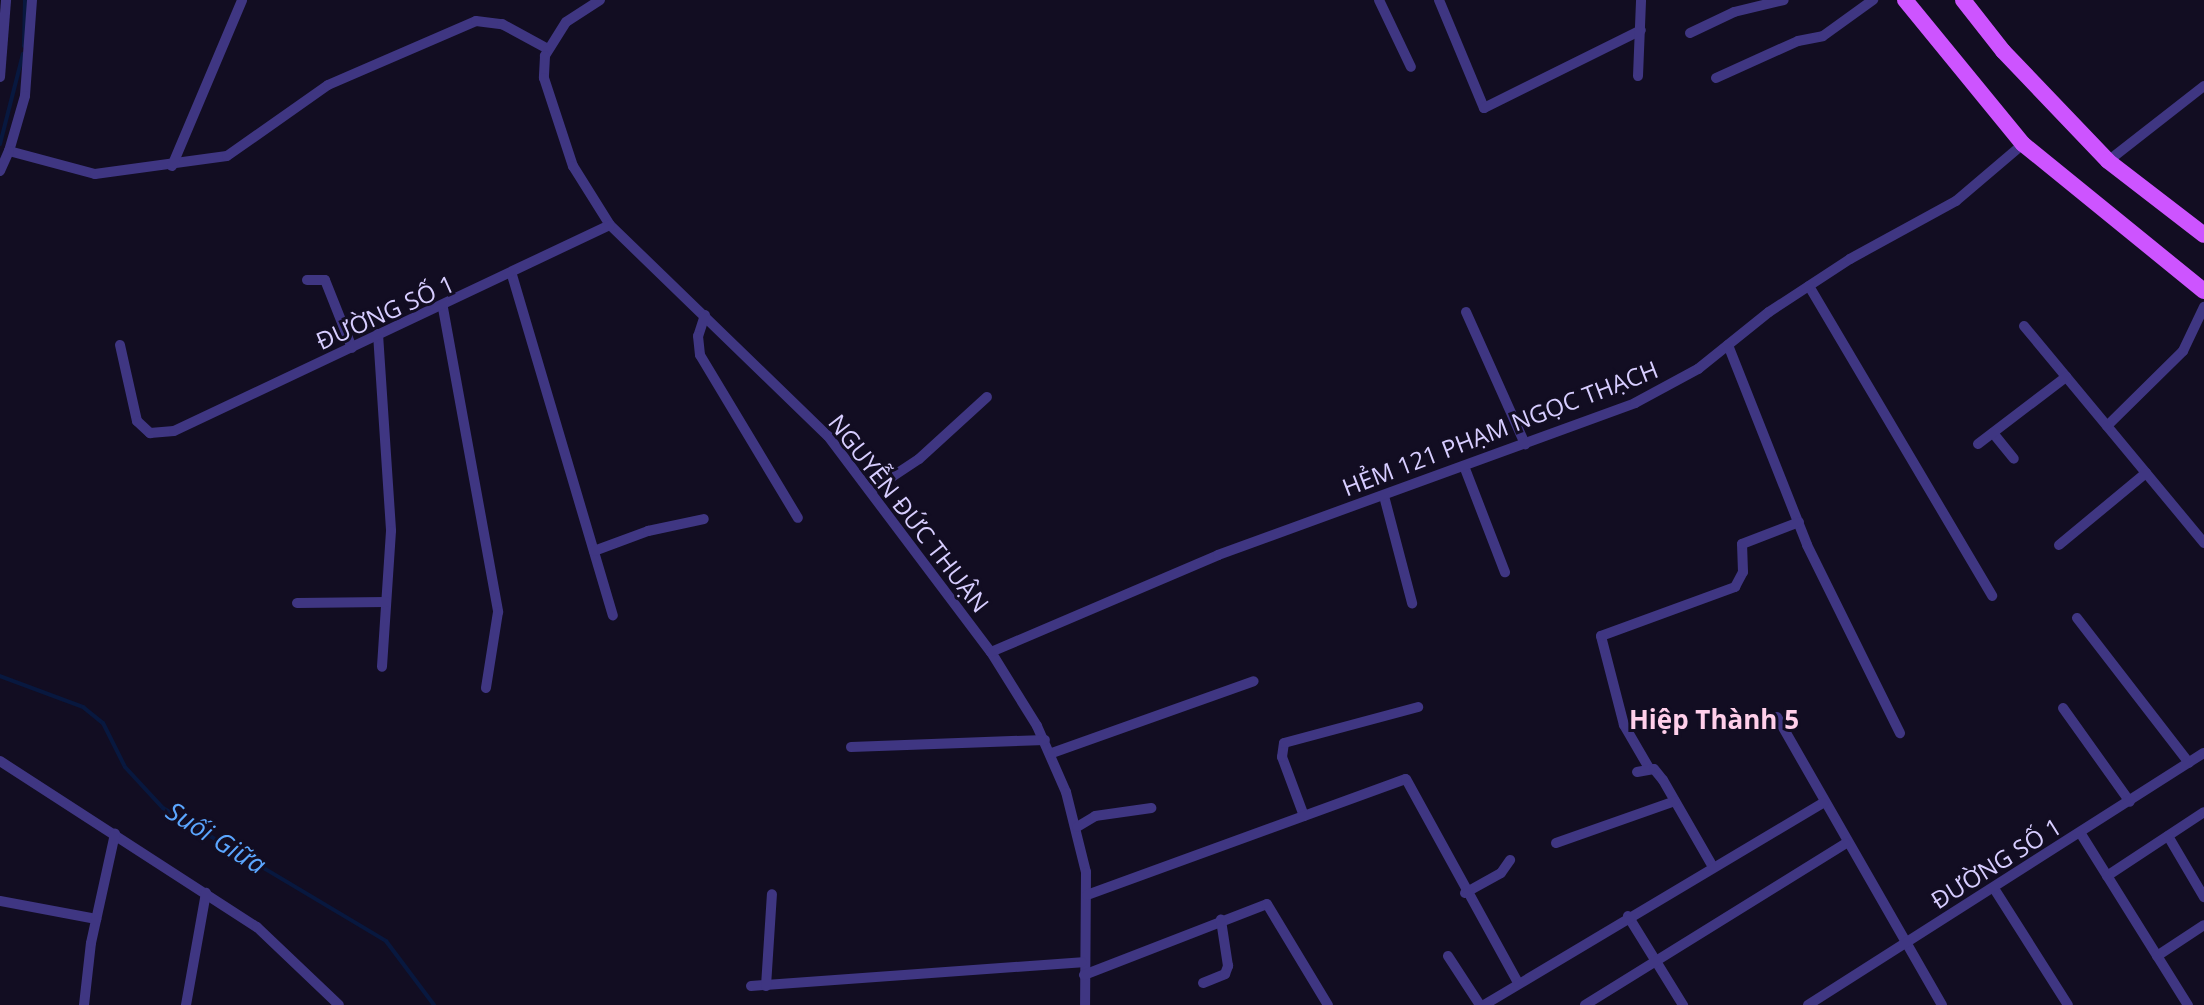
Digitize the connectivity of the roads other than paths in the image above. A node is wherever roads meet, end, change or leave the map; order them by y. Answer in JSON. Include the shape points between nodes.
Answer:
{"nodes":[{"id":1,"x":6,"y":0,"type":"edge"},
{"id":2,"x":32,"y":0,"type":"edge"},
{"id":3,"x":242,"y":0,"type":"edge"},
{"id":4,"x":600,"y":0,"type":"edge"},
{"id":5,"x":1379,"y":0,"type":"edge"},
{"id":6,"x":1439,"y":0,"type":"edge"},
{"id":7,"x":1641,"y":0,"type":"edge"},
{"id":8,"x":1784,"y":0,"type":"edge"},
{"id":9,"x":1873,"y":0,"type":"edge"},
{"id":10,"x":1905,"y":0,"type":"edge"},
{"id":11,"x":1963,"y":0,"type":"edge"},
{"id":12,"x":1641,"y":30,"type":"junction"},
{"id":13,"x":1690,"y":33,"type":"dead end"},
{"id":14,"x":548,"y":49,"type":"junction"},
{"id":15,"x":1411,"y":67,"type":"dead end"},
{"id":16,"x":1638,"y":76,"type":"dead end"},
{"id":17,"x":0,"y":77,"type":"edge"},
{"id":18,"x":1716,"y":78,"type":"dead end"},
{"id":19,"x":2204,"y":86,"type":"edge"},
{"id":20,"x":2023,"y":144,"type":"junction"},
{"id":21,"x":9,"y":151,"type":"junction"},
{"id":22,"x":2108,"y":161,"type":"junction"},
{"id":23,"x":172,"y":166,"type":"junction"},
{"id":24,"x":0,"y":171,"type":"edge"},
{"id":25,"x":610,"y":225,"type":"junction"},
{"id":26,"x":2204,"y":235,"type":"edge"},
{"id":27,"x":512,"y":275,"type":"junction"},
{"id":28,"x":307,"y":280,"type":"dead end"},
{"id":29,"x":1809,"y":286,"type":"junction"},
{"id":30,"x":2204,"y":291,"type":"edge"},
{"id":31,"x":2204,"y":307,"type":"edge"},
{"id":32,"x":443,"y":308,"type":"junction"},
{"id":33,"x":1466,"y":312,"type":"dead end"},
{"id":34,"x":705,"y":315,"type":"junction"},
{"id":35,"x":2024,"y":326,"type":"dead end"},
{"id":36,"x":378,"y":334,"type":"junction"},
{"id":37,"x":120,"y":345,"type":"dead end"},
{"id":38,"x":1728,"y":345,"type":"junction"},
{"id":39,"x":352,"y":348,"type":"junction"},
{"id":40,"x":2066,"y":377,"type":"junction"},
{"id":41,"x":987,"y":397,"type":"dead end"},
{"id":42,"x":2107,"y":426,"type":"junction"},
{"id":43,"x":1993,"y":433,"type":"junction"},
{"id":44,"x":1525,"y":444,"type":"junction"},
{"id":45,"x":1978,"y":444,"type":"dead end"},
{"id":46,"x":2014,"y":459,"type":"dead end"},
{"id":47,"x":1464,"y":466,"type":"junction"},
{"id":48,"x":2146,"y":473,"type":"junction"},
{"id":49,"x":872,"y":490,"type":"junction"},
{"id":50,"x":1384,"y":496,"type":"junction"},
{"id":51,"x":798,"y":518,"type":"dead end"},
{"id":52,"x":704,"y":519,"type":"dead end"},
{"id":53,"x":1799,"y":522,"type":"junction"},
{"id":54,"x":2204,"y":543,"type":"edge"},
{"id":55,"x":2059,"y":545,"type":"dead end"},
{"id":56,"x":594,"y":551,"type":"junction"},
{"id":57,"x":1505,"y":572,"type":"dead end"},
{"id":58,"x":1992,"y":596,"type":"dead end"},
{"id":59,"x":386,"y":602,"type":"junction"},
{"id":60,"x":297,"y":603,"type":"dead end"},
{"id":61,"x":1412,"y":603,"type":"dead end"},
{"id":62,"x":613,"y":615,"type":"dead end"},
{"id":63,"x":2077,"y":618,"type":"dead end"},
{"id":64,"x":991,"y":652,"type":"junction"},
{"id":65,"x":382,"y":667,"type":"dead end"},
{"id":66,"x":1254,"y":681,"type":"dead end"},
{"id":67,"x":486,"y":688,"type":"dead end"},
{"id":68,"x":1418,"y":707,"type":"dead end"},
{"id":69,"x":2063,"y":708,"type":"dead end"},
{"id":70,"x":1777,"y":717,"type":"dead end"},
{"id":71,"x":1900,"y":733,"type":"dead end"},
{"id":72,"x":1045,"y":740,"type":"junction"},
{"id":73,"x":851,"y":747,"type":"dead end"},
{"id":74,"x":1052,"y":753,"type":"junction"},
{"id":75,"x":2204,"y":753,"type":"edge"},
{"id":76,"x":0,"y":761,"type":"edge"},
{"id":77,"x":2189,"y":763,"type":"junction"},
{"id":78,"x":1649,"y":768,"type":"junction"},
{"id":79,"x":1637,"y":772,"type":"dead end"},
{"id":80,"x":1675,"y":801,"type":"junction"},
{"id":81,"x":2130,"y":802,"type":"junction"},
{"id":82,"x":1823,"y":803,"type":"junction"},
{"id":83,"x":1151,"y":808,"type":"dead end"},
{"id":84,"x":2204,"y":812,"type":"edge"},
{"id":85,"x":1304,"y":816,"type":"junction"},
{"id":86,"x":1077,"y":827,"type":"junction"},
{"id":87,"x":115,"y":834,"type":"junction"},
{"id":88,"x":2081,"y":834,"type":"junction"},
{"id":89,"x":2168,"y":836,"type":"junction"},
{"id":90,"x":1556,"y":843,"type":"dead end"},
{"id":91,"x":1846,"y":843,"type":"junction"},
{"id":92,"x":1510,"y":860,"type":"dead end"},
{"id":93,"x":1713,"y":867,"type":"junction"},
{"id":94,"x":2107,"y":876,"type":"junction"},
{"id":95,"x":1995,"y":890,"type":"junction"},
{"id":96,"x":206,"y":893,"type":"junction"},
{"id":97,"x":1465,"y":893,"type":"junction"},
{"id":98,"x":772,"y":894,"type":"dead end"},
{"id":99,"x":1087,"y":895,"type":"junction"},
{"id":100,"x":2204,"y":897,"type":"edge"},
{"id":101,"x":0,"y":901,"type":"edge"},
{"id":102,"x":1628,"y":916,"type":"junction"},
{"id":103,"x":96,"y":919,"type":"junction"},
{"id":104,"x":1221,"y":920,"type":"junction"},
{"id":105,"x":2204,"y":925,"type":"edge"},
{"id":106,"x":1904,"y":944,"type":"junction"},
{"id":107,"x":1448,"y":956,"type":"dead end"},
{"id":108,"x":2157,"y":956,"type":"junction"},
{"id":109,"x":1082,"y":962,"type":"junction"},
{"id":110,"x":1655,"y":962,"type":"junction"},
{"id":111,"x":1084,"y":975,"type":"junction"},
{"id":112,"x":1203,"y":983,"type":"dead end"},
{"id":113,"x":1518,"y":983,"type":"junction"},
{"id":114,"x":751,"y":986,"type":"dead end"},
{"id":115,"x":766,"y":986,"type":"junction"},
{"id":116,"x":1814,"y":1003,"type":"edge"},
{"id":117,"x":84,"y":1005,"type":"edge"},
{"id":118,"x":186,"y":1005,"type":"edge"},
{"id":119,"x":339,"y":1005,"type":"edge"},
{"id":120,"x":1085,"y":1005,"type":"edge"},
{"id":121,"x":1328,"y":1005,"type":"edge"},
{"id":122,"x":1482,"y":1005,"type":"edge"},
{"id":123,"x":1585,"y":1005,"type":"edge"},
{"id":124,"x":1683,"y":1005,"type":"edge"},
{"id":125,"x":1942,"y":1005,"type":"edge"},
{"id":126,"x":2068,"y":1005,"type":"edge"},
{"id":127,"x":2188,"y":1005,"type":"edge"}],
"edges":[{"from":1,"to":17,"type":"street"},
{"from":2,"to":21,"type":"street","via":[[25,96]]},
{"from":3,"to":23,"type":"street"},
{"from":4,"to":14,"type":"street","via":[[566,22]]},
{"from":5,"to":15,"type":"street"},
{"from":6,"to":12,"type":"street","via":[[1484,108]]},
{"from":7,"to":12,"type":"street"},
{"from":8,"to":13,"type":"street","via":[[1734,12]]},
{"from":9,"to":18,"type":"street","via":[[1823,36],[1798,41]]},
{"from":10,"to":20,"type":"main road"},
{"from":11,"to":22,"type":"main road","via":[[2003,51]]},
{"from":12,"to":16,"type":"street"},
{"from":14,"to":23,"type":"street","via":[[502,24],[476,21],[328,85],[227,156]]},
{"from":14,"to":25,"type":"street","name":"NGUYỄN ĐỨC THUẬN","via":[[544,78],[555,122],[573,166]]},
{"from":19,"to":22,"type":"street"},
{"from":20,"to":29,"type":"street","name":"HẺM 121 PHẠM NGỌC THẠCH","via":[[1956,201]]},
{"from":20,"to":30,"type":"main road"},
{"from":21,"to":23,"type":"street","via":[[95,174]]},
{"from":21,"to":24,"type":"street"},
{"from":22,"to":26,"type":"main road"},
{"from":25,"to":27,"type":"street","name":"ĐƯỜNG SỐ 1"},
{"from":25,"to":34,"type":"street","name":"NGUYỄN ĐỨC THUẬN"},
{"from":27,"to":32,"type":"street","name":"ĐƯỜNG SỐ 1"},
{"from":27,"to":56,"type":"street"},
{"from":28,"to":39,"type":"street","via":[[325,280]]},
{"from":29,"to":38,"type":"street","name":"HẺM 121 PHẠM NGỌC THẠCH"},
{"from":29,"to":58,"type":"street"},
{"from":31,"to":42,"type":"street","via":[[2183,351]]},
{"from":32,"to":36,"type":"street","name":"ĐƯỜNG SỐ 1"},
{"from":32,"to":67,"type":"street","via":[[498,612]]},
{"from":33,"to":44,"type":"street"},
{"from":34,"to":49,"type":"street","name":"NGUYỄN ĐỨC THUẬN","via":[[828,436]]},
{"from":34,"to":51,"type":"street","via":[[698,336],[700,355]]},
{"from":35,"to":40,"type":"street"},
{"from":36,"to":39,"type":"street","name":"ĐƯỜNG SỐ 1"},
{"from":36,"to":59,"type":"street","via":[[391,531]]},
{"from":37,"to":39,"type":"street","name":"ĐƯỜNG SỐ 1","via":[[137,421],[150,433],[174,431]]},
{"from":38,"to":44,"type":"street","name":"HẺM 121 PHẠM NGỌC THẠCH","via":[[1698,369],[1635,403]]},
{"from":38,"to":53,"type":"street"},
{"from":40,"to":42,"type":"street"},
{"from":40,"to":43,"type":"street"},
{"from":41,"to":49,"type":"street","via":[[926,453]]},
{"from":42,"to":48,"type":"street"},
{"from":43,"to":45,"type":"street"},
{"from":43,"to":46,"type":"street"},
{"from":44,"to":47,"type":"street","name":"HẺM 121 PHẠM NGỌC THẠCH"},
{"from":47,"to":50,"type":"street","name":"HẺM 121 PHẠM NGỌC THẠCH"},
{"from":47,"to":57,"type":"street"},
{"from":48,"to":54,"type":"street"},
{"from":48,"to":55,"type":"street"},
{"from":49,"to":64,"type":"street","name":"NGUYỄN ĐỨC THUẬN"},
{"from":50,"to":61,"type":"street"},
{"from":50,"to":64,"type":"street","name":"HẺM 121 PHẠM NGỌC THẠCH","via":[[1218,555]]},
{"from":52,"to":56,"type":"street","via":[[639,533]]},
{"from":53,"to":71,"type":"street","via":[[1851,642]]},
{"from":53,"to":78,"type":"street","via":[[1742,544],[1741,581],[1735,587],[1601,636],[1624,725]]},
{"from":56,"to":62,"type":"street"},
{"from":59,"to":60,"type":"street"},
{"from":59,"to":65,"type":"street"},
{"from":63,"to":77,"type":"street"},
{"from":64,"to":72,"type":"street","name":"NGUYỄN ĐỨC THUẬN"},
{"from":66,"to":74,"type":"street"},
{"from":68,"to":85,"type":"street","via":[[1284,743],[1282,757]]},
{"from":69,"to":81,"type":"street"},
{"from":70,"to":82,"type":"street"},
{"from":72,"to":73,"type":"street"},
{"from":72,"to":74,"type":"street","name":"NGUYỄN ĐỨC THUẬN"},
{"from":74,"to":86,"type":"street","name":"NGUYỄN ĐỨC THUẬN"},
{"from":75,"to":77,"type":"street","name":"ĐƯỜNG SỐ 1"},
{"from":76,"to":87,"type":"street"},
{"from":77,"to":81,"type":"street","name":"ĐƯỜNG SỐ 1"},
{"from":78,"to":79,"type":"street"},
{"from":78,"to":80,"type":"street"},
{"from":80,"to":90,"type":"street"},
{"from":80,"to":93,"type":"street"},
{"from":81,"to":88,"type":"street","name":"ĐƯỜNG SỐ 1"},
{"from":82,"to":91,"type":"street"},
{"from":82,"to":93,"type":"street"},
{"from":83,"to":86,"type":"street","via":[[1095,816]]},
{"from":84,"to":89,"type":"street"},
{"from":85,"to":97,"type":"street","via":[[1406,779]]},
{"from":85,"to":99,"type":"street"},
{"from":86,"to":99,"type":"street","name":"NGUYỄN ĐỨC THUẬN"},
{"from":87,"to":96,"type":"street"},
{"from":87,"to":103,"type":"street"},
{"from":88,"to":94,"type":"street"},
{"from":88,"to":95,"type":"street","name":"ĐƯỜNG SỐ 1"},
{"from":89,"to":94,"type":"street"},
{"from":89,"to":100,"type":"street"},
{"from":91,"to":106,"type":"street"},
{"from":91,"to":110,"type":"street"},
{"from":92,"to":97,"type":"street","via":[[1501,873]]},
{"from":93,"to":102,"type":"street"},
{"from":94,"to":108,"type":"street"},
{"from":95,"to":106,"type":"street","name":"ĐƯỜNG SỐ 1"},
{"from":95,"to":126,"type":"street"},
{"from":96,"to":118,"type":"street"},
{"from":96,"to":119,"type":"street","via":[[277,943]]},
{"from":97,"to":113,"type":"street"},
{"from":98,"to":115,"type":"street"},
{"from":99,"to":109,"type":"street","name":"NGUYỄN ĐỨC THUẬN"},
{"from":101,"to":103,"type":"street"},
{"from":102,"to":110,"type":"street"},
{"from":102,"to":113,"type":"street"},
{"from":103,"to":117,"type":"street"},
{"from":104,"to":111,"type":"street"},
{"from":104,"to":112,"type":"street","via":[[1228,966],[1225,974]]},
{"from":104,"to":121,"type":"street","via":[[1270,905]]},
{"from":105,"to":108,"type":"street"},
{"from":106,"to":116,"type":"street","name":"ĐƯỜNG SỐ 1"},
{"from":106,"to":125,"type":"street"},
{"from":107,"to":122,"type":"street"},
{"from":108,"to":127,"type":"street"},
{"from":109,"to":111,"type":"street","name":"NGUYỄN ĐỨC THUẬN"},
{"from":109,"to":115,"type":"street"},
{"from":110,"to":123,"type":"street"},
{"from":110,"to":124,"type":"street"},
{"from":111,"to":120,"type":"street","name":"NGUYỄN ĐỨC THUẬN"},
{"from":113,"to":122,"type":"street"},
{"from":114,"to":115,"type":"street"}]}
